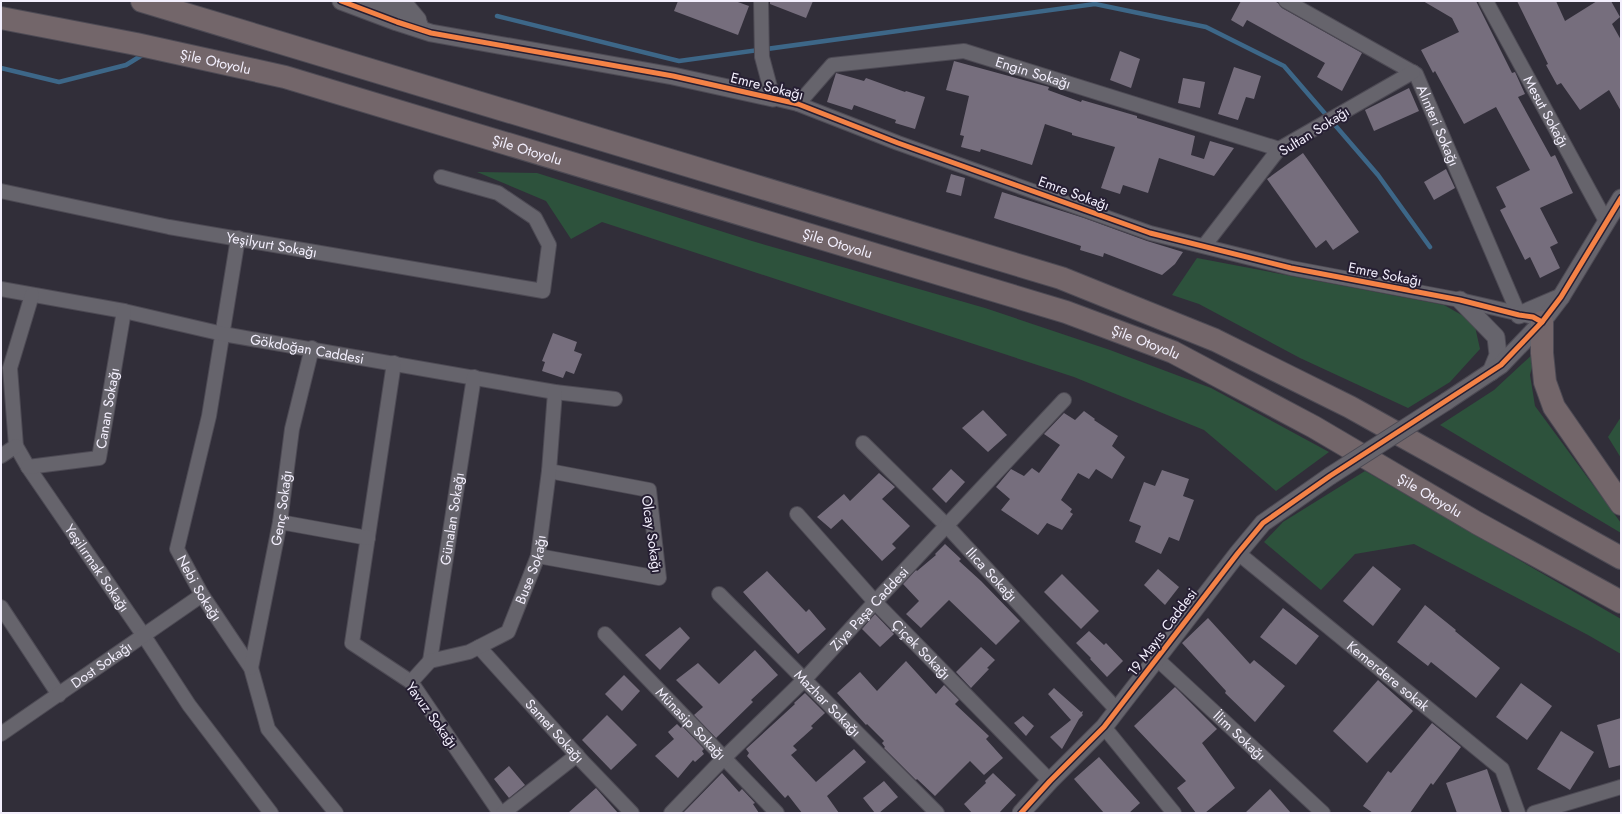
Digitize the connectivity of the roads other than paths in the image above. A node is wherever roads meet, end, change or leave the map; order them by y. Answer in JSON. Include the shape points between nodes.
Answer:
{"nodes":[{"id":1,"x":142,"y":1,"type":"edge"},
{"id":2,"x":340,"y":1,"type":"edge"},
{"id":3,"x":376,"y":1,"type":"edge"},
{"id":4,"x":404,"y":1,"type":"edge"},
{"id":5,"x":760,"y":1,"type":"edge"},
{"id":6,"x":1286,"y":1,"type":"edge"},
{"id":7,"x":1486,"y":1,"type":"edge"},
{"id":8,"x":1,"y":18,"type":"edge"},
{"id":9,"x":431,"y":33,"type":"junction"},
{"id":10,"x":1413,"y":72,"type":"junction"},
{"id":11,"x":773,"y":98,"type":"junction"},
{"id":12,"x":798,"y":104,"type":"junction"},
{"id":13,"x":1279,"y":149,"type":"junction"},
{"id":14,"x":441,"y":176,"type":"dead end"},
{"id":15,"x":1,"y":191,"type":"edge"},
{"id":16,"x":1621,"y":198,"type":"edge"},
{"id":17,"x":1607,"y":223,"type":"junction"},
{"id":18,"x":238,"y":238,"type":"junction"},
{"id":19,"x":1204,"y":246,"type":"junction"},
{"id":20,"x":1,"y":289,"type":"edge"},
{"id":21,"x":32,"y":295,"type":"junction"},
{"id":22,"x":1561,"y":297,"type":"junction"},
{"id":23,"x":1460,"y":300,"type":"junction"},
{"id":24,"x":124,"y":311,"type":"junction"},
{"id":25,"x":1519,"y":315,"type":"junction"},
{"id":26,"x":1542,"y":322,"type":"junction"},
{"id":27,"x":223,"y":334,"type":"junction"},
{"id":28,"x":312,"y":348,"type":"junction"},
{"id":29,"x":394,"y":363,"type":"junction"},
{"id":30,"x":1491,"y":372,"type":"junction"},
{"id":31,"x":474,"y":377,"type":"junction"},
{"id":32,"x":555,"y":392,"type":"junction"},
{"id":33,"x":615,"y":399,"type":"dead end"},
{"id":34,"x":1064,"y":400,"type":"dead end"},
{"id":35,"x":863,"y":443,"type":"dead end"},
{"id":36,"x":16,"y":446,"type":"junction"},
{"id":37,"x":1,"y":456,"type":"edge"},
{"id":38,"x":28,"y":467,"type":"junction"},
{"id":39,"x":549,"y":471,"type":"junction"},
{"id":40,"x":1621,"y":504,"type":"edge"},
{"id":41,"x":797,"y":514,"type":"dead end"},
{"id":42,"x":280,"y":522,"type":"junction"},
{"id":43,"x":947,"y":526,"type":"junction"},
{"id":44,"x":368,"y":538,"type":"junction"},
{"id":45,"x":1238,"y":553,"type":"junction"},
{"id":46,"x":538,"y":556,"type":"junction"},
{"id":47,"x":1621,"y":558,"type":"edge"},
{"id":48,"x":719,"y":594,"type":"dead end"},
{"id":49,"x":202,"y":595,"type":"junction"},
{"id":50,"x":875,"y":602,"type":"junction"},
{"id":51,"x":1621,"y":602,"type":"edge"},
{"id":52,"x":1,"y":607,"type":"edge"},
{"id":53,"x":605,"y":634,"type":"dead end"},
{"id":54,"x":144,"y":636,"type":"junction"},
{"id":55,"x":479,"y":647,"type":"junction"},
{"id":56,"x":1156,"y":658,"type":"junction"},
{"id":57,"x":430,"y":661,"type":"junction"},
{"id":58,"x":252,"y":668,"type":"junction"},
{"id":59,"x":804,"y":680,"type":"junction"},
{"id":60,"x":411,"y":682,"type":"junction"},
{"id":61,"x":58,"y":695,"type":"junction"},
{"id":62,"x":1117,"y":710,"type":"junction"},
{"id":63,"x":1104,"y":727,"type":"junction"},
{"id":64,"x":1,"y":734,"type":"edge"},
{"id":65,"x":577,"y":755,"type":"junction"},
{"id":66,"x":724,"y":758,"type":"junction"},
{"id":67,"x":1050,"y":781,"type":"junction"},
{"id":68,"x":1621,"y":787,"type":"edge"},
{"id":69,"x":272,"y":813,"type":"edge"},
{"id":70,"x":336,"y":813,"type":"edge"},
{"id":71,"x":502,"y":813,"type":"edge"},
{"id":72,"x":632,"y":813,"type":"edge"},
{"id":73,"x":671,"y":813,"type":"edge"},
{"id":74,"x":777,"y":813,"type":"edge"},
{"id":75,"x":937,"y":813,"type":"edge"},
{"id":76,"x":1021,"y":813,"type":"edge"},
{"id":77,"x":1174,"y":813,"type":"edge"},
{"id":78,"x":1323,"y":813,"type":"edge"},
{"id":79,"x":1518,"y":813,"type":"edge"},
{"id":80,"x":1534,"y":813,"type":"edge"}],
"edges":[{"from":1,"to":47,"type":"highway","name":"Şile Otoyolu","via":[[1061,278],[1214,340],[1343,404]]},
{"from":2,"to":9,"type":"street","name":"Emre Sokağı"},
{"from":3,"to":9,"type":"street","via":[[401,11]]},
{"from":4,"to":9,"type":"street"},
{"from":5,"to":11,"type":"street","via":[[762,57]]},
{"from":6,"to":10,"type":"street","name":"Alınteri Sokağı"},
{"from":7,"to":17,"type":"street","name":"Mesut Sokağı"},
{"from":8,"to":51,"type":"highway","name":"Şile Otoyolu","via":[[136,44],[285,77],[1066,312],[1173,352],[1314,427],[1477,523]]},
{"from":9,"to":11,"type":"street","name":"Emre Sokağı","via":[[673,76]]},
{"from":10,"to":13,"type":"street","name":"Sultan Sokağı"},
{"from":10,"to":25,"type":"street","name":"Alınteri Sokağı"},
{"from":11,"to":12,"type":"street","name":"Emre Sokağı"},
{"from":12,"to":13,"type":"street","name":"Engin Sokağı","via":[[832,66],[964,51]]},
{"from":12,"to":19,"type":"street","name":"Emre Sokağı","via":[[898,144],[1150,233]]},
{"from":13,"to":19,"type":"street","name":"Sultan Sokağı"},
{"from":14,"to":18,"type":"street","name":"Yeşilyurt Sokağı","via":[[498,193],[535,218],[549,245],[543,291]]},
{"from":15,"to":18,"type":"street","name":"Yeşilyurt Sokağı","via":[[169,227]]},
{"from":16,"to":17,"type":"street","name":"19 Mayıs Caddesi"},
{"from":17,"to":22,"type":"street","name":"19 Mayıs Caddesi"},
{"from":18,"to":27,"type":"street","name":"Nebi Sokağı"},
{"from":19,"to":23,"type":"street","name":"Emre Sokağı","via":[[1291,268]]},
{"from":20,"to":21,"type":"street","name":"Gökdoğan Caddesi"},
{"from":21,"to":24,"type":"street","name":"Gökdoğan Caddesi"},
{"from":21,"to":36,"type":"street","name":"Yeşilırmak Sokağı","via":[[10,368]]},
{"from":22,"to":25,"type":"street"},
{"from":22,"to":26,"type":"street","name":"19 Mayıs Caddesi"},
{"from":23,"to":25,"type":"street","name":"Emre Sokağı"},
{"from":23,"to":30,"type":"street","via":[[1496,337],[1498,355]]},
{"from":24,"to":27,"type":"street","name":"Gökdoğan Caddesi"},
{"from":24,"to":38,"type":"street","name":"Canan Sokağı","via":[[99,458]]},
{"from":25,"to":26,"type":"street","name":"Emre Sokağı"},
{"from":26,"to":30,"type":"street","name":"19 Mayıs Caddesi","via":[[1502,365]]},
{"from":26,"to":40,"type":"highway","via":[[1545,382],[1554,407]]},
{"from":27,"to":28,"type":"street","name":"Gökdoğan Caddesi"},
{"from":27,"to":49,"type":"street","name":"Nebi Sokağı","via":[[209,416],[177,549]]},
{"from":28,"to":29,"type":"street","name":"Gökdoğan Caddesi"},
{"from":28,"to":42,"type":"street","name":"Genç Sokağı","via":[[292,429]]},
{"from":29,"to":31,"type":"street","name":"Gökdoğan Caddesi"},
{"from":29,"to":44,"type":"street","name":"Yavuz Sokağı"},
{"from":30,"to":45,"type":"street","name":"19 Mayıs Caddesi","bridge":true,"via":[[1330,476],[1263,523]]},
{"from":31,"to":32,"type":"street","name":"Gökdoğan Caddesi"},
{"from":31,"to":57,"type":"street","name":"Günalan Sokağı"},
{"from":32,"to":33,"type":"street","name":"Gökdoğan Caddesi"},
{"from":32,"to":39,"type":"street","name":"Buse Sokağı"},
{"from":34,"to":43,"type":"street","name":"Ziya Paşa Caddesi"},
{"from":35,"to":43,"type":"street","name":"Ilıca Sokağı"},
{"from":36,"to":37,"type":"street"},
{"from":36,"to":38,"type":"street","name":"Yeşilırmak Sokağı"},
{"from":38,"to":54,"type":"street","name":"Yeşilırmak Sokağı"},
{"from":39,"to":46,"type":"street","name":"Buse Sokağı"},
{"from":39,"to":46,"type":"street","name":"Olcay Sokağı","via":[[649,490],[659,578]]},
{"from":41,"to":50,"type":"street","name":"Çiçek Sokağı"},
{"from":42,"to":44,"type":"street"},
{"from":42,"to":58,"type":"street","name":"Genç Sokağı"},
{"from":43,"to":50,"type":"street","name":"Ziya Paşa Caddesi"},
{"from":43,"to":62,"type":"street","name":"Ilıca Sokağı"},
{"from":44,"to":60,"type":"street","name":"Yavuz Sokağı","via":[[352,643]]},
{"from":45,"to":56,"type":"street","name":"19 Mayıs Caddesi"},
{"from":45,"to":79,"type":"street","name":"Kemerdere sokak","via":[[1502,769]]},
{"from":46,"to":55,"type":"street","name":"Buse Sokağı","via":[[508,632]]},
{"from":48,"to":59,"type":"street","name":"Mazhar Sokağı"},
{"from":49,"to":54,"type":"street","name":"Dost Sokağı"},
{"from":49,"to":58,"type":"street","name":"Nebi Sokağı"},
{"from":50,"to":59,"type":"street","name":"Ziya Paşa Caddesi"},
{"from":50,"to":67,"type":"street","name":"Çiçek Sokağı"},
{"from":52,"to":61,"type":"street"},
{"from":53,"to":66,"type":"street","name":"Münasip Sokağı"},
{"from":54,"to":61,"type":"street","name":"Dost Sokağı"},
{"from":54,"to":69,"type":"street","name":"Yeşilırmak Sokağı","via":[[189,705]]},
{"from":55,"to":57,"type":"street","name":"Buse Sokağı","via":[[469,652]]},
{"from":55,"to":65,"type":"street","name":"Samet Sokağı"},
{"from":56,"to":62,"type":"street","name":"19 Mayıs Caddesi"},
{"from":56,"to":78,"type":"street","name":"İlim Sokağı"},
{"from":57,"to":60,"type":"street"},
{"from":58,"to":70,"type":"street","name":"Nebi Sokağı","via":[[268,729]]},
{"from":59,"to":66,"type":"street","name":"Ziya Paşa Caddesi"},
{"from":59,"to":75,"type":"street","name":"Mazhar Sokağı"},
{"from":60,"to":71,"type":"street","name":"Yavuz Sokağı"},
{"from":61,"to":64,"type":"street","name":"Dost Sokağı"},
{"from":62,"to":63,"type":"street","name":"19 Mayıs Caddesi"},
{"from":63,"to":67,"type":"street","name":"19 Mayıs Caddesi"},
{"from":63,"to":77,"type":"street"},
{"from":65,"to":71,"type":"street"},
{"from":65,"to":72,"type":"street","name":"Samet Sokağı"},
{"from":66,"to":73,"type":"street","name":"Ziya Paşa Caddesi"},
{"from":66,"to":74,"type":"street","name":"Münasip Sokağı"},
{"from":67,"to":76,"type":"street","name":"19 Mayıs Caddesi"},
{"from":68,"to":80,"type":"street"}]}
